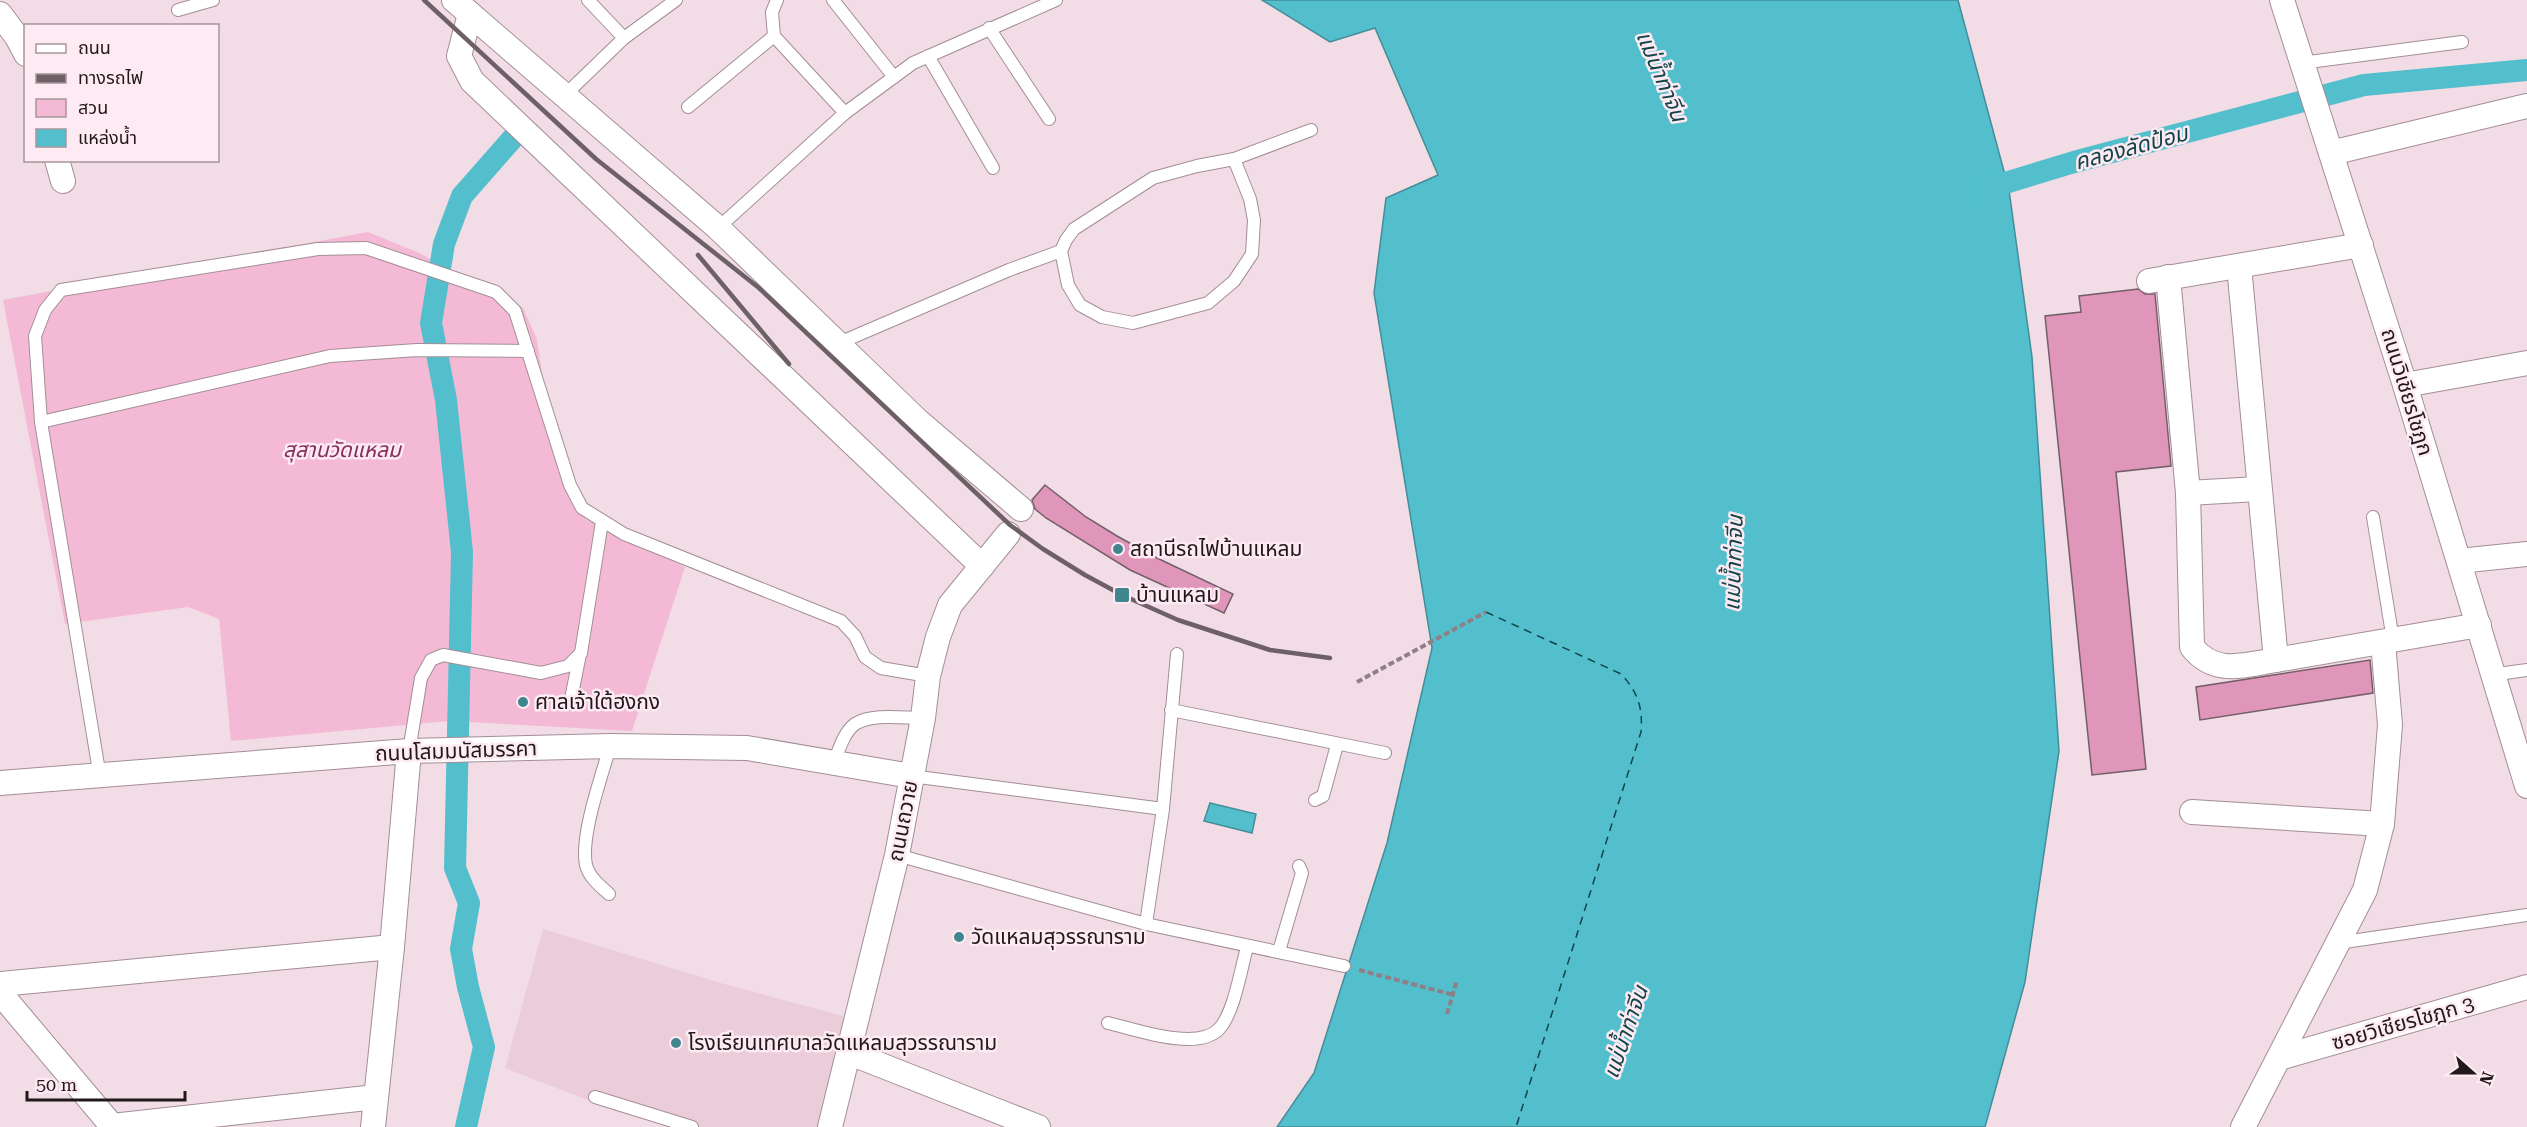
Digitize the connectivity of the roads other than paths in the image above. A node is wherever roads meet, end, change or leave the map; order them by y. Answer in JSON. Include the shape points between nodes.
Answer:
{"nodes":[{"id":1,"x":213,"y":0,"type":"edge"},
{"id":2,"x":588,"y":0,"type":"edge"},
{"id":3,"x":675,"y":0,"type":"edge"},
{"id":4,"x":777,"y":0,"type":"edge"},
{"id":5,"x":832,"y":0,"type":"edge"},
{"id":6,"x":1056,"y":0,"type":"edge"},
{"id":7,"x":2282,"y":0,"type":"edge"},
{"id":8,"x":462,"y":7,"type":"edge"},
{"id":9,"x":178,"y":10,"type":"dead end"},
{"id":10,"x":0,"y":14,"type":"edge"},
{"id":11,"x":989,"y":28,"type":"junction"},
{"id":12,"x":774,"y":36,"type":"junction"},
{"id":13,"x":624,"y":38,"type":"junction"},
{"id":14,"x":2462,"y":42,"type":"dead end"},
{"id":15,"x":24,"y":50,"type":"edge"},
{"id":16,"x":928,"y":56,"type":"junction"},
{"id":17,"x":2301,"y":63,"type":"junction"},
{"id":18,"x":894,"y":77,"type":"junction"},
{"id":19,"x":565,"y":95,"type":"junction"},
{"id":20,"x":2527,"y":106,"type":"edge"},
{"id":21,"x":688,"y":107,"type":"dead end"},
{"id":22,"x":844,"y":113,"type":"junction"},
{"id":23,"x":1048,"y":119,"type":"dead end"},
{"id":24,"x":1311,"y":130,"type":"dead end"},
{"id":25,"x":2331,"y":153,"type":"junction"},
{"id":26,"x":1234,"y":159,"type":"junction"},
{"id":27,"x":993,"y":168,"type":"dead end"},
{"id":28,"x":718,"y":228,"type":"junction"},
{"id":29,"x":2361,"y":245,"type":"junction"},
{"id":30,"x":1061,"y":251,"type":"junction"},
{"id":31,"x":2239,"y":266,"type":"junction"},
{"id":32,"x":839,"y":343,"type":"junction"},
{"id":33,"x":528,"y":351,"type":"junction"},
{"id":34,"x":2527,"y":363,"type":"edge"},
{"id":35,"x":2405,"y":385,"type":"junction"},
{"id":36,"x":41,"y":422,"type":"junction"},
{"id":37,"x":2258,"y":489,"type":"junction"},
{"id":38,"x":2188,"y":493,"type":"junction"},
{"id":39,"x":1021,"y":508,"type":"dead end"},
{"id":40,"x":2373,"y":517,"type":"dead end"},
{"id":41,"x":602,"y":522,"type":"junction"},
{"id":42,"x":1008,"y":534,"type":"dead end"},
{"id":43,"x":2527,"y":554,"type":"edge"},
{"id":44,"x":2459,"y":561,"type":"junction"},
{"id":45,"x":982,"y":566,"type":"junction"},
{"id":46,"x":2479,"y":625,"type":"junction"},
{"id":47,"x":2388,"y":641,"type":"junction"},
{"id":48,"x":581,"y":653,"type":"junction"},
{"id":49,"x":1177,"y":654,"type":"dead end"},
{"id":50,"x":2276,"y":660,"type":"junction"},
{"id":51,"x":2527,"y":670,"type":"edge"},
{"id":52,"x":2492,"y":675,"type":"junction"},
{"id":53,"x":928,"y":676,"type":"junction"},
{"id":54,"x":570,"y":704,"type":"dead end"},
{"id":55,"x":1171,"y":710,"type":"junction"},
{"id":56,"x":923,"y":718,"type":"junction"},
{"id":57,"x":2518,"y":726,"type":"edge"},
{"id":58,"x":1337,"y":745,"type":"junction"},
{"id":59,"x":610,"y":746,"type":"junction"},
{"id":60,"x":409,"y":751,"type":"junction"},
{"id":61,"x":1385,"y":753,"type":"dead end"},
{"id":62,"x":834,"y":762,"type":"junction"},
{"id":63,"x":911,"y":776,"type":"junction"},
{"id":64,"x":100,"y":777,"type":"junction"},
{"id":65,"x":0,"y":783,"type":"edge"},
{"id":66,"x":2527,"y":786,"type":"edge"},
{"id":67,"x":1315,"y":800,"type":"dead end"},
{"id":68,"x":1163,"y":809,"type":"junction"},
{"id":69,"x":2192,"y":812,"type":"dead end"},
{"id":70,"x":2382,"y":824,"type":"junction"},
{"id":71,"x":897,"y":855,"type":"junction"},
{"id":72,"x":1299,"y":866,"type":"dead end"},
{"id":73,"x":609,"y":894,"type":"dead end"},
{"id":74,"x":2527,"y":915,"type":"edge"},
{"id":75,"x":1146,"y":924,"type":"junction"},
{"id":76,"x":2338,"y":943,"type":"junction"},
{"id":77,"x":1247,"y":947,"type":"junction"},
{"id":78,"x":392,"y":948,"type":"junction"},
{"id":79,"x":1279,"y":951,"type":"junction"},
{"id":80,"x":1344,"y":966,"type":"road end"},
{"id":81,"x":0,"y":984,"type":"edge"},
{"id":82,"x":2527,"y":987,"type":"edge"},
{"id":83,"x":0,"y":993,"type":"edge"},
{"id":84,"x":1108,"y":1023,"type":"dead end"},
{"id":85,"x":850,"y":1053,"type":"junction"},
{"id":86,"x":2279,"y":1058,"type":"junction"},
{"id":87,"x":376,"y":1097,"type":"junction"},
{"id":88,"x":595,"y":1097,"type":"dead end"},
{"id":89,"x":113,"y":1126,"type":"edge"},
{"id":90,"x":373,"y":1127,"type":"edge"},
{"id":91,"x":692,"y":1127,"type":"edge"},
{"id":92,"x":830,"y":1127,"type":"edge"},
{"id":93,"x":1038,"y":1127,"type":"edge"},
{"id":94,"x":2243,"y":1127,"type":"edge"}],
"edges":[{"from":1,"to":9,"type":"lane"},
{"from":2,"to":13,"type":"lane"},
{"from":3,"to":13,"type":"lane"},
{"from":4,"to":12,"type":"lane","via":[[772,12]]},
{"from":5,"to":18,"type":"lane"},
{"from":6,"to":11,"type":"lane"},
{"from":7,"to":17,"type":"street","name":"ถนนวิเชียรโชฎก"},
{"from":8,"to":19,"type":"street"},
{"from":8,"to":45,"type":"street","via":[[459,56],[472,81]]},
{"from":10,"to":15,"type":"street"},
{"from":11,"to":16,"type":"lane"},
{"from":11,"to":23,"type":"lane"},
{"from":12,"to":21,"type":"lane"},
{"from":12,"to":22,"type":"lane"},
{"from":13,"to":19,"type":"lane"},
{"from":14,"to":17,"type":"lane"},
{"from":16,"to":18,"type":"lane"},
{"from":16,"to":27,"type":"lane"},
{"from":17,"to":25,"type":"street","name":"ถนนวิเชียรโชฎก"},
{"from":18,"to":22,"type":"lane"},
{"from":19,"to":28,"type":"street"},
{"from":20,"to":25,"type":"street"},
{"from":22,"to":28,"type":"lane"},
{"from":24,"to":26,"type":"lane"},
{"from":25,"to":29,"type":"street","name":"ถนนวิเชียรโชฎก"},
{"from":26,"to":30,"type":"lane","via":[[1153,178],[1074,228]]},
{"from":26,"to":30,"type":"lane","via":[[1250,198],[1254,220],[1252,254],[1234,281],[1208,303],[1133,323],[1102,317],[1080,305],[1068,285]]},
{"from":28,"to":32,"type":"street"},
{"from":29,"to":31,"type":"street"},
{"from":29,"to":35,"type":"street","name":"ถนนวิเชียรโชฎก"},
{"from":30,"to":32,"type":"lane"},
{"from":31,"to":37,"type":"street"},
{"from":31,"to":38,"type":"street","via":[[2158,279]]},
{"from":32,"to":39,"type":"street","via":[[919,422]]},
{"from":33,"to":36,"type":"lane","via":[[417,350],[330,356]]},
{"from":33,"to":36,"type":"lane","via":[[515,311],[496,292],[366,248],[318,249],[61,290],[45,310],[35,336]]},
{"from":33,"to":41,"type":"lane","via":[[570,485],[582,508]]},
{"from":34,"to":35,"type":"street"},
{"from":35,"to":44,"type":"street","name":"ถนนวิเชียรโชฎก"},
{"from":36,"to":64,"type":"lane"},
{"from":37,"to":38,"type":"street"},
{"from":37,"to":50,"type":"street"},
{"from":38,"to":50,"type":"street","via":[[2192,647],[2202,660],[2221,667]]},
{"from":40,"to":47,"type":"lane"},
{"from":41,"to":48,"type":"lane"},
{"from":41,"to":53,"type":"lane","via":[[821,611],[841,621],[855,636],[865,657],[881,668]]},
{"from":42,"to":45,"type":"street","name":"ถนนถวาย"},
{"from":43,"to":44,"type":"street"},
{"from":44,"to":46,"type":"street","name":"ถนนวิเชียรโชฎก"},
{"from":45,"to":53,"type":"street","name":"ถนนถวาย","via":[[950,605]]},
{"from":46,"to":47,"type":"street"},
{"from":46,"to":52,"type":"street","name":"ถนนวิเชียรโชฎก"},
{"from":47,"to":50,"type":"street"},
{"from":47,"to":70,"type":"street","via":[[2390,725]]},
{"from":48,"to":54,"type":"lane"},
{"from":48,"to":60,"type":"lane","via":[[568,666],[541,673],[449,656],[431,660],[421,678]]},
{"from":49,"to":55,"type":"lane"},
{"from":51,"to":52,"type":"lane"},
{"from":52,"to":57,"type":"street","name":"ถนนวิเชียรโชฎก"},
{"from":53,"to":56,"type":"street","name":"ถนนถวาย"},
{"from":55,"to":58,"type":"lane"},
{"from":55,"to":68,"type":"lane"},
{"from":56,"to":62,"type":"lane","via":[[871,719],[855,724]]},
{"from":56,"to":63,"type":"street","name":"ถนนถวาย"},
{"from":57,"to":66,"type":"street","name":"ถนนวิเชียรโชฎก"},
{"from":58,"to":61,"type":"lane"},
{"from":58,"to":67,"type":"lane","via":[[1323,796]]},
{"from":59,"to":60,"type":"street","name":"ถนนโสมมนัสมรรคา"},
{"from":59,"to":62,"type":"street","name":"ถนนโสมมนัสมรรคา","via":[[747,748]]},
{"from":59,"to":73,"type":"lane","via":[[586,840],[586,866]]},
{"from":60,"to":64,"type":"street","name":"ถนนโสมมนัสมรรคา"},
{"from":60,"to":78,"type":"street"},
{"from":62,"to":63,"type":"street","name":"ถนนโสมมนัสมรรคา"},
{"from":63,"to":68,"type":"lane"},
{"from":63,"to":71,"type":"street","name":"ถนนถวาย"},
{"from":64,"to":65,"type":"street","name":"ถนนโสมมนัสมรรคา"},
{"from":68,"to":75,"type":"lane"},
{"from":69,"to":70,"type":"street"},
{"from":70,"to":76,"type":"street","via":[[2365,890]]},
{"from":71,"to":75,"type":"lane"},
{"from":71,"to":85,"type":"street","name":"ถนนถวาย"},
{"from":72,"to":79,"type":"lane","via":[[1302,873]]},
{"from":74,"to":76,"type":"lane"},
{"from":75,"to":77,"type":"lane"},
{"from":76,"to":86,"type":"street"},
{"from":77,"to":79,"type":"lane"},
{"from":77,"to":84,"type":"lane","via":[[1229,1010],[1218,1030],[1203,1039],[1178,1039]]},
{"from":78,"to":81,"type":"street"},
{"from":78,"to":87,"type":"street"},
{"from":79,"to":80,"type":"lane"},
{"from":82,"to":86,"type":"street","name":"ซอยวิเชียรโชฎก 3"},
{"from":83,"to":89,"type":"street"},
{"from":85,"to":92,"type":"street","name":"ถนนถวาย"},
{"from":85,"to":93,"type":"street"},
{"from":86,"to":94,"type":"street"},
{"from":87,"to":89,"type":"street"},
{"from":87,"to":90,"type":"street"},
{"from":88,"to":91,"type":"lane"}]}
